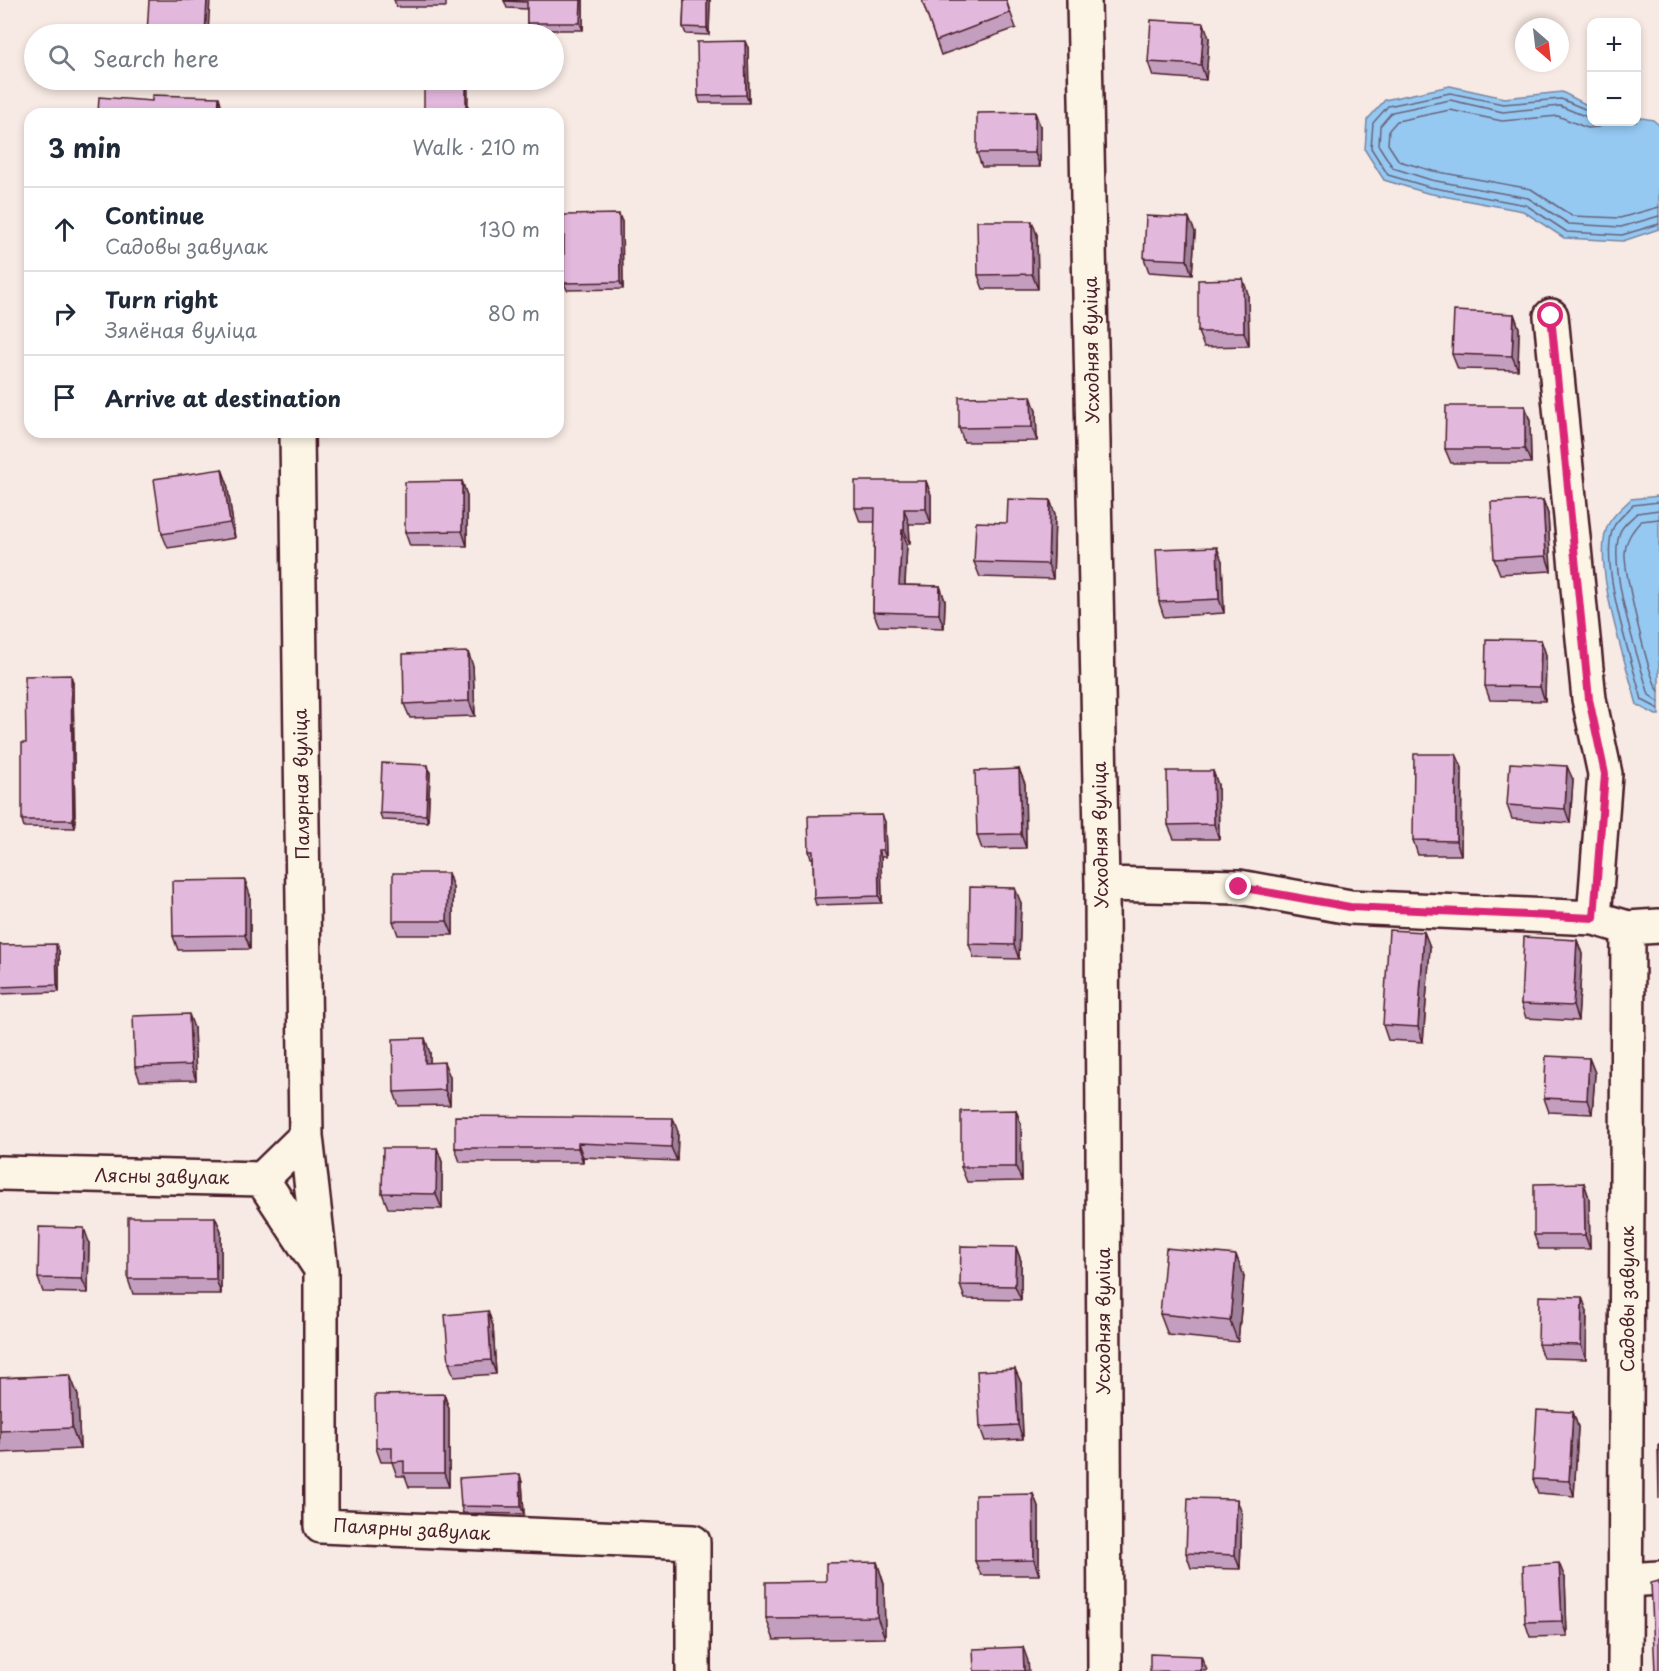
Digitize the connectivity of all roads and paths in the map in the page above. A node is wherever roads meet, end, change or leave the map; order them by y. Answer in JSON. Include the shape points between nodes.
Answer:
{"nodes":[{"id":1,"x":1084,"y":0,"type":"edge"},
{"id":2,"x":1551,"y":316,"type":"dead end"},
{"id":3,"x":297,"y":438,"type":"edge"},
{"id":4,"x":1102,"y":884,"type":"junction"},
{"id":5,"x":1594,"y":918,"type":"junction"},
{"id":6,"x":1644,"y":927,"type":"edge"},
{"id":7,"x":306,"y":1136,"type":"junction"},
{"id":8,"x":0,"y":1173,"type":"edge"},
{"id":9,"x":262,"y":1179,"type":"junction"},
{"id":10,"x":321,"y":1270,"type":"junction"},
{"id":11,"x":1643,"y":1579,"type":"edge"},
{"id":12,"x":693,"y":1671,"type":"edge"},
{"id":13,"x":1105,"y":1671,"type":"edge"},
{"id":14,"x":1625,"y":1671,"type":"edge"}],
"edges":[{"from":1,"to":4,"type":"street","name":"Усходняя вуліца"},
{"from":2,"to":5,"type":"street","via":[[1589,699],[1605,774]]},
{"from":3,"to":7,"type":"street","name":"Палярная вуліца"},
{"from":4,"to":5,"type":"street","via":[[1239,887],[1350,907]]},
{"from":4,"to":13,"type":"street","name":"Усходняя вуліца"},
{"from":5,"to":6,"type":"street"},
{"from":6,"to":11,"type":"street","name":"Садовы завулак"},
{"from":7,"to":9,"type":"street"},
{"from":7,"to":10,"type":"street","name":"Палярны завулак"},
{"from":8,"to":9,"type":"street","name":"Лясны завулак"},
{"from":9,"to":10,"type":"street"},
{"from":10,"to":12,"type":"street","name":"Палярны завулак","via":[[321,1526],[693,1542]]},
{"from":11,"to":14,"type":"street","name":"Садовы завулак"}]}
